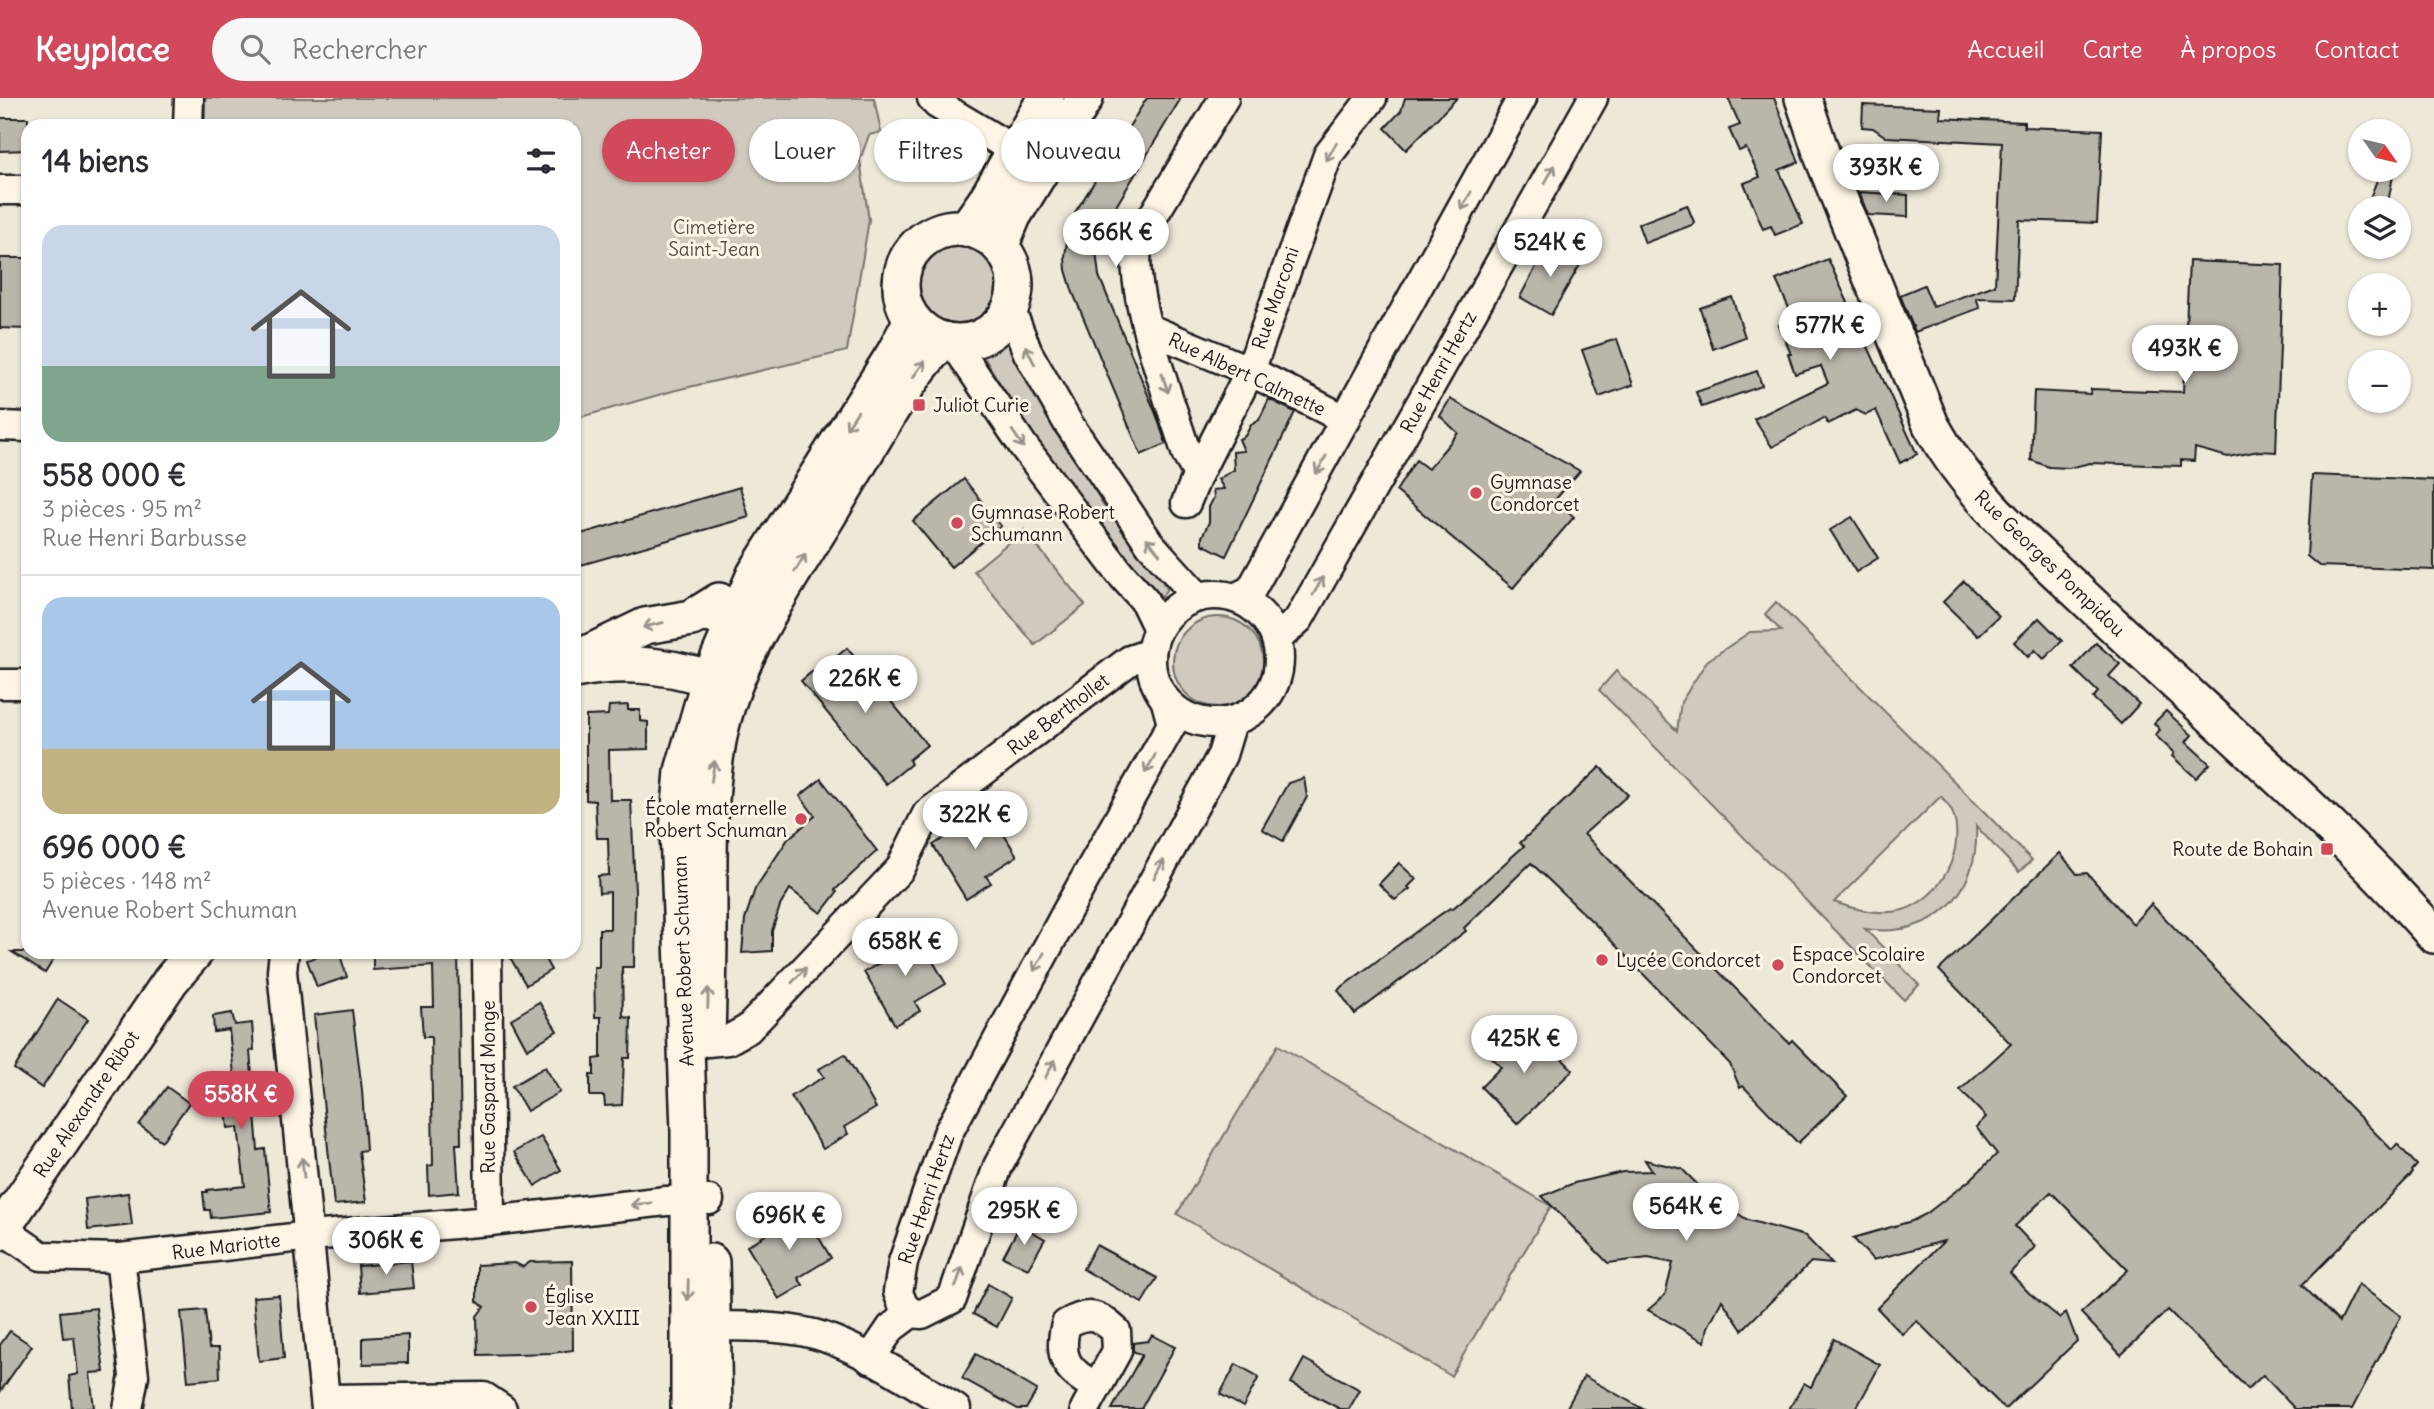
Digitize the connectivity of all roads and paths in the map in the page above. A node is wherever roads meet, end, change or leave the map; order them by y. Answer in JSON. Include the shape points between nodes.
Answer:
{"nodes":[{"id":1,"x":189,"y":98,"type":"edge"},
{"id":2,"x":932,"y":98,"type":"edge"},
{"id":3,"x":1046,"y":98,"type":"edge"},
{"id":4,"x":1085,"y":98,"type":"edge"},
{"id":5,"x":1224,"y":98,"type":"edge"},
{"id":6,"x":1372,"y":98,"type":"edge"},
{"id":7,"x":1522,"y":98,"type":"edge"},
{"id":8,"x":1592,"y":98,"type":"edge"},
{"id":9,"x":1803,"y":98,"type":"edge"},
{"id":10,"x":969,"y":111,"type":"edge"},
{"id":11,"x":188,"y":119,"type":"edge"},
{"id":12,"x":1033,"y":119,"type":"edge"},
{"id":13,"x":1001,"y":139,"type":"edge"},
{"id":14,"x":1001,"y":173,"type":"edge"},
{"id":15,"x":0,"y":190,"type":"edge"},
{"id":16,"x":21,"y":190,"type":"edge"},
{"id":17,"x":966,"y":229,"type":"junction"},
{"id":18,"x":1000,"y":247,"type":"junction"},
{"id":19,"x":1010,"y":308,"type":"junction"},
{"id":20,"x":912,"y":320,"type":"junction"},
{"id":21,"x":1147,"y":328,"type":"junction"},
{"id":22,"x":948,"y":341,"type":"junction"},
{"id":23,"x":1250,"y":371,"type":"junction"},
{"id":24,"x":1346,"y":420,"type":"junction"},
{"id":25,"x":0,"y":426,"type":"edge"},
{"id":26,"x":21,"y":426,"type":"edge"},
{"id":27,"x":1198,"y":474,"type":"junction"},
{"id":28,"x":1186,"y":503,"type":"dead end"},
{"id":29,"x":755,"y":574,"type":"junction"},
{"id":30,"x":1198,"y":597,"type":"junction"},
{"id":31,"x":1235,"y":598,"type":"junction"},
{"id":32,"x":698,"y":614,"type":"junction"},
{"id":33,"x":734,"y":622,"type":"junction"},
{"id":34,"x":1276,"y":639,"type":"junction"},
{"id":35,"x":1154,"y":641,"type":"junction"},
{"id":36,"x":581,"y":657,"type":"edge"},
{"id":37,"x":643,"y":664,"type":"junction"},
{"id":38,"x":581,"y":669,"type":"edge"},
{"id":39,"x":722,"y":682,"type":"junction"},
{"id":40,"x":0,"y":684,"type":"edge"},
{"id":41,"x":21,"y":684,"type":"edge"},
{"id":42,"x":1166,"y":702,"type":"junction"},
{"id":43,"x":1232,"y":722,"type":"junction"},
{"id":44,"x":688,"y":752,"type":"junction"},
{"id":45,"x":2434,"y":935,"type":"edge"},
{"id":46,"x":283,"y":959,"type":"edge"},
{"id":47,"x":487,"y":959,"type":"edge"},
{"id":48,"x":178,"y":966,"type":"edge"},
{"id":49,"x":707,"y":1042,"type":"junction"},
{"id":50,"x":700,"y":1200,"type":"junction"},
{"id":51,"x":490,"y":1221,"type":"junction"},
{"id":52,"x":1,"y":1231,"type":"edge"},
{"id":53,"x":310,"y":1236,"type":"junction"},
{"id":54,"x":120,"y":1258,"type":"junction"},
{"id":55,"x":911,"y":1313,"type":"junction"},
{"id":56,"x":700,"y":1326,"type":"junction"},
{"id":57,"x":870,"y":1360,"type":"junction"},
{"id":58,"x":326,"y":1404,"type":"edge"},
{"id":59,"x":128,"y":1409,"type":"edge"},
{"id":60,"x":502,"y":1409,"type":"edge"},
{"id":61,"x":690,"y":1409,"type":"edge"},
{"id":62,"x":714,"y":1409,"type":"edge"},
{"id":63,"x":956,"y":1409,"type":"edge"}],
"edges":[{"from":1,"to":11,"type":"street"},
{"from":2,"to":10,"type":"street","via":[[937,104]]},
{"from":3,"to":12,"type":"main road"},
{"from":4,"to":18,"type":"main road","via":[[1013,215]]},
{"from":5,"to":21,"type":"street","name":"Rue Albert Calmette","via":[[1138,241],[1135,265]]},
{"from":6,"to":23,"type":"street","name":"Rue Marconi","one_way":true,"via":[[1328,155]]},
{"from":7,"to":24,"type":"street","one_way":true},
{"from":34,"to":8,"type":"street","name":"Rue Henri Hertz","one_way":true,"via":[[1299,619]]},
{"from":9,"to":45,"type":"main road","name":"Rue Georges Pompidou","via":[[1843,208],[1947,455],[1982,500],[2308,806]]},
{"from":10,"to":13,"type":"street"},
{"from":14,"to":17,"type":"main road"},
{"from":15,"to":16,"type":"street"},
{"from":17,"to":18,"type":"main road"},
{"from":17,"to":20,"type":"main road","via":[[934,234],[910,254],[901,285]]},
{"from":18,"to":19,"type":"main road","via":[[1014,276]]},
{"from":19,"to":22,"type":"main road","via":[[987,334],[971,341]]},
{"from":30,"to":19,"type":"street","one_way":true,"via":[[1150,544],[1068,423],[1028,353]]},
{"from":20,"to":22,"type":"main road","via":[[929,334]]},
{"from":20,"to":29,"type":"main road","name":"Avenue Robert Schuman","one_way":true},
{"from":21,"to":23,"type":"street","name":"Rue Albert Calmette"},
{"from":21,"to":27,"type":"street","name":"Rue Albert Calmette","one_way":true,"via":[[1187,455]]},
{"from":22,"to":35,"type":"street","one_way":true,"via":[[1144,600]]},
{"from":39,"to":22,"type":"main road","name":"Avenue Robert Schuman","one_way":true,"via":[[763,625],[919,367]]},
{"from":23,"to":24,"type":"street","name":"Rue Albert Calmette"},
{"from":23,"to":27,"type":"street","name":"Rue Marconi"},
{"from":24,"to":31,"type":"street","one_way":true,"via":[[1251,590]]},
{"from":25,"to":26,"type":"street"},
{"from":27,"to":28,"type":"street","name":"Rue Marconi"},
{"from":29,"to":32,"type":"main road"},
{"from":29,"to":33,"type":"main road","name":"Avenue Robert Schuman"},
{"from":30,"to":31,"type":"street"},
{"from":30,"to":35,"type":"street","via":[[1175,609]]},
{"from":31,"to":34,"type":"street","via":[[1267,621]]},
{"from":32,"to":33,"type":"main road"},
{"from":32,"to":36,"type":"main road","one_way":true,"via":[[645,626]]},
{"from":33,"to":39,"type":"main road","name":"Avenue Robert Schuman"},
{"from":34,"to":43,"type":"street","via":[[1279,668],[1272,690],[1258,708]]},
{"from":35,"to":42,"type":"street","via":[[1152,671]]},
{"from":49,"to":35,"type":"street","name":"Rue Berthollet","one_way":true,"via":[[728,1040],[748,1029],[900,869],[927,814]]},
{"from":37,"to":38,"type":"main road"},
{"from":37,"to":39,"type":"main road"},
{"from":37,"to":44,"type":"main road","via":[[680,690],[688,714]]},
{"from":39,"to":44,"type":"main road","name":"Avenue Robert Schuman"},
{"from":49,"to":39,"type":"main road","name":"Avenue Robert Schuman","one_way":true,"via":[[708,856]]},
{"from":40,"to":41,"type":"street"},
{"from":42,"to":43,"type":"street","via":[[1196,721]]},
{"from":42,"to":55,"type":"street","name":"Rue Henri Hertz","one_way":true,"via":[[1172,724],[948,1133],[902,1262],[898,1292]]},
{"from":55,"to":43,"type":"street","one_way":true,"via":[[922,1314],[952,1299],[998,1166],[1222,755]]},
{"from":44,"to":50,"type":"main road","name":"Avenue Robert Schuman","via":[[678,830]]},
{"from":53,"to":46,"type":"street","one_way":true},
{"from":47,"to":51,"type":"street","name":"Rue Gaspard Monge"},
{"from":48,"to":52,"type":"main road","name":"Rue Alexandre Ribot"},
{"from":49,"to":50,"type":"main road","name":"Avenue Robert Schuman"},
{"from":50,"to":51,"type":"street","name":"Rue Mariotte","one_way":true},
{"from":50,"to":56,"type":"main road","name":"Avenue Robert Schuman"},
{"from":51,"to":53,"type":"street","name":"Rue Mariotte"},
{"from":52,"to":54,"type":"street","name":"Rue Mariotte","via":[[41,1255]]},
{"from":53,"to":54,"type":"street","name":"Rue Mariotte"},
{"from":53,"to":58,"type":"street"},
{"from":54,"to":59,"type":"street","via":[[134,1376]]},
{"from":55,"to":57,"type":"street","via":[[891,1328]]},
{"from":56,"to":57,"type":"street","via":[[814,1334]]},
{"from":56,"to":61,"type":"main road","name":"Avenue Robert Schuman"},
{"from":56,"to":62,"type":"main road","name":"Avenue Robert Schuman"},
{"from":57,"to":63,"type":"street"},
{"from":58,"to":60,"type":"street","via":[[484,1397]]}]}
